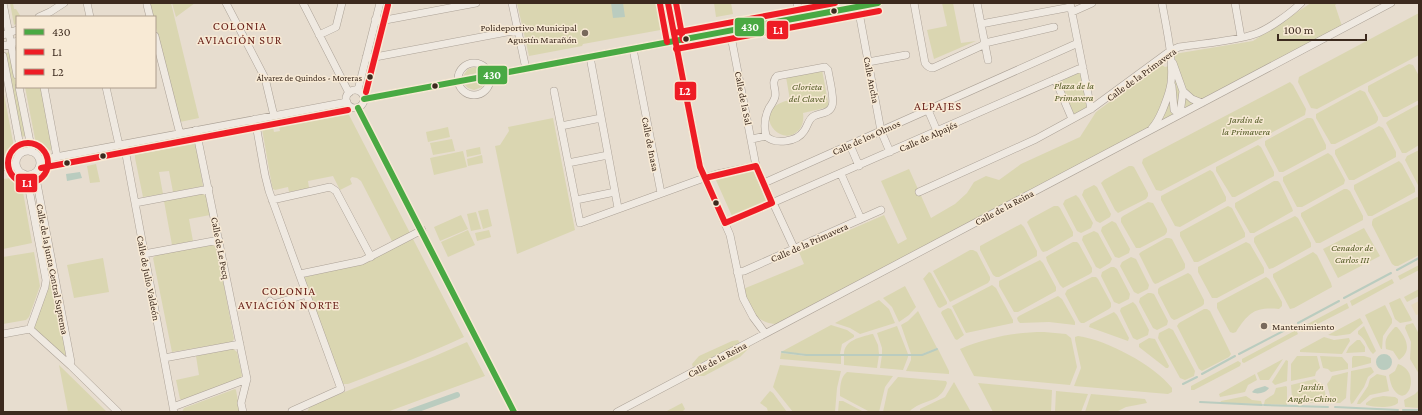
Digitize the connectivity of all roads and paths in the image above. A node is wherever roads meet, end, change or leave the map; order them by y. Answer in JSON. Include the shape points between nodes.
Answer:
{"nodes":[{"id":1,"x":3,"y":3,"type":"edge"},
{"id":2,"x":64,"y":3,"type":"edge"},
{"id":3,"x":87,"y":3,"type":"edge"},
{"id":4,"x":226,"y":3,"type":"edge"},
{"id":5,"x":303,"y":3,"type":"edge"},
{"id":6,"x":342,"y":3,"type":"edge"},
{"id":7,"x":380,"y":3,"type":"edge"},
{"id":8,"x":476,"y":3,"type":"edge"},
{"id":9,"x":512,"y":3,"type":"edge"},
{"id":10,"x":668,"y":3,"type":"edge"},
{"id":11,"x":797,"y":3,"type":"edge"},
{"id":12,"x":878,"y":3,"type":"edge"},
{"id":13,"x":914,"y":3,"type":"edge"},
{"id":14,"x":977,"y":3,"type":"edge"},
{"id":15,"x":1092,"y":3,"type":"edge"},
{"id":16,"x":1162,"y":3,"type":"edge"},
{"id":17,"x":1235,"y":3,"type":"edge"},
{"id":18,"x":1301,"y":3,"type":"edge"},
{"id":19,"x":1391,"y":3,"type":"edge"},
{"id":20,"x":147,"y":5,"type":"dead end"},
{"id":21,"x":858,"y":7,"type":"junction"},
{"id":22,"x":1071,"y":7,"type":"edge"},
{"id":23,"x":48,"y":15,"type":"edge"},
{"id":24,"x":90,"y":16,"type":"edge"},
{"id":25,"x":150,"y":16,"type":"edge"},
{"id":26,"x":800,"y":18,"type":"junction"},
{"id":27,"x":376,"y":20,"type":"junction"},
{"id":28,"x":981,"y":24,"type":"junction"},
{"id":29,"x":1054,"y":27,"type":"dead end"},
{"id":30,"x":16,"y":30,"type":"edge"},
{"id":31,"x":518,"y":30,"type":"junction"},
{"id":32,"x":730,"y":30,"type":"junction"},
{"id":33,"x":6,"y":35,"type":"edge"},
{"id":34,"x":319,"y":35,"type":"junction"},
{"id":35,"x":1241,"y":37,"type":"junction"},
{"id":36,"x":156,"y":40,"type":"edge"},
{"id":37,"x":675,"y":41,"type":"junction"},
{"id":38,"x":14,"y":43,"type":"edge"},
{"id":39,"x":984,"y":43,"type":"junction"},
{"id":40,"x":1078,"y":43,"type":"junction"},
{"id":41,"x":3,"y":46,"type":"edge"},
{"id":42,"x":633,"y":49,"type":"junction"},
{"id":43,"x":1170,"y":51,"type":"junction"},
{"id":44,"x":906,"y":55,"type":"dead end"},
{"id":45,"x":3,"y":56,"type":"edge"},
{"id":46,"x":366,"y":57,"type":"junction"},
{"id":47,"x":590,"y":57,"type":"junction"},
{"id":48,"x":988,"y":60,"type":"dead end"},
{"id":49,"x":868,"y":62,"type":"junction"},
{"id":50,"x":16,"y":64,"type":"edge"},
{"id":51,"x":1083,"y":67,"type":"junction"},
{"id":52,"x":526,"y":68,"type":"junction"},
{"id":53,"x":489,"y":75,"type":"junction"},
{"id":54,"x":1055,"y":79,"type":"junction"},
{"id":55,"x":458,"y":81,"type":"junction"},
{"id":56,"x":1171,"y":82,"type":"junction"},
{"id":57,"x":19,"y":88,"type":"edge"},
{"id":58,"x":44,"y":88,"type":"edge"},
{"id":59,"x":106,"y":88,"type":"edge"},
{"id":60,"x":358,"y":90,"type":"junction"},
{"id":61,"x":554,"y":91,"type":"dead end"},
{"id":62,"x":1183,"y":91,"type":"junction"},
{"id":63,"x":349,"y":93,"type":"junction"},
{"id":64,"x":364,"y":99,"type":"junction"},
{"id":65,"x":347,"y":102,"type":"junction"},
{"id":66,"x":1202,"y":103,"type":"junction"},
{"id":67,"x":358,"y":108,"type":"junction"},
{"id":68,"x":1091,"y":109,"type":"junction"},
{"id":69,"x":928,"y":110,"type":"junction"},
{"id":70,"x":1180,"y":114,"type":"junction"},
{"id":71,"x":274,"y":116,"type":"junction"},
{"id":72,"x":601,"y":118,"type":"junction"},
{"id":73,"x":255,"y":119,"type":"junction"},
{"id":74,"x":1072,"y":119,"type":"junction"},
{"id":75,"x":561,"y":126,"type":"junction"},
{"id":76,"x":196,"y":130,"type":"junction"},
{"id":77,"x":881,"y":131,"type":"junction"},
{"id":78,"x":938,"y":131,"type":"junction"},
{"id":79,"x":1149,"y":131,"type":"junction"},
{"id":80,"x":180,"y":134,"type":"junction"},
{"id":81,"x":766,"y":136,"type":"junction"},
{"id":82,"x":752,"y":139,"type":"junction"},
{"id":83,"x":121,"y":145,"type":"junction"},
{"id":84,"x":850,"y":145,"type":"junction"},
{"id":85,"x":32,"y":152,"type":"junction"},
{"id":86,"x":890,"y":152,"type":"junction"},
{"id":87,"x":20,"y":154,"type":"junction"},
{"id":88,"x":608,"y":155,"type":"junction"},
{"id":89,"x":57,"y":157,"type":"junction"},
{"id":90,"x":40,"y":160,"type":"junction"},
{"id":91,"x":568,"y":163,"type":"junction"},
{"id":92,"x":16,"y":164,"type":"junction"},
{"id":93,"x":756,"y":166,"type":"junction"},
{"id":94,"x":859,"y":166,"type":"junction"},
{"id":95,"x":3,"y":167,"type":"edge"},
{"id":96,"x":35,"y":173,"type":"junction"},
{"id":97,"x":24,"y":174,"type":"junction"},
{"id":98,"x":841,"y":174,"type":"junction"},
{"id":99,"x":704,"y":178,"type":"junction"},
{"id":100,"x":764,"y":183,"type":"junction"},
{"id":101,"x":209,"y":189,"type":"junction"},
{"id":102,"x":615,"y":192,"type":"junction"},
{"id":103,"x":919,"y":192,"type":"dead end"},
{"id":104,"x":661,"y":193,"type":"junction"},
{"id":105,"x":272,"y":200,"type":"junction"},
{"id":106,"x":576,"y":200,"type":"junction"},
{"id":107,"x":135,"y":203,"type":"junction"},
{"id":108,"x":772,"y":203,"type":"junction"},
{"id":109,"x":618,"y":208,"type":"junction"},
{"id":110,"x":881,"y":210,"type":"dead end"},
{"id":111,"x":861,"y":219,"type":"junction"},
{"id":112,"x":726,"y":223,"type":"junction"},
{"id":113,"x":422,"y":230,"type":"junction"},
{"id":114,"x":219,"y":240,"type":"junction"},
{"id":115,"x":794,"y":248,"type":"junction"},
{"id":116,"x":144,"y":254,"type":"junction"},
{"id":117,"x":371,"y":257,"type":"junction"},
{"id":118,"x":737,"y":272,"type":"junction"},
{"id":119,"x":300,"y":274,"type":"junction"},
{"id":120,"x":307,"y":294,"type":"junction"},
{"id":121,"x":270,"y":301,"type":"dead end"},
{"id":122,"x":30,"y":329,"type":"junction"},
{"id":123,"x":765,"y":333,"type":"junction"},
{"id":124,"x":3,"y":334,"type":"edge"},
{"id":125,"x":240,"y":344,"type":"junction"},
{"id":126,"x":164,"y":358,"type":"junction"},
{"id":127,"x":69,"y":364,"type":"junction"},
{"id":128,"x":247,"y":379,"type":"junction"},
{"id":129,"x":174,"y":410,"type":"edge"},
{"id":130,"x":292,"y":411,"type":"edge"},
{"id":131,"x":118,"y":412,"type":"edge"},
{"id":132,"x":243,"y":412,"type":"edge"},
{"id":133,"x":514,"y":412,"type":"edge"},
{"id":134,"x":617,"y":412,"type":"edge"}],
"edges":[{"from":1,"to":33,"type":"street"},
{"from":2,"to":23,"type":"street"},
{"from":3,"to":24,"type":"street"},
{"from":4,"to":71,"type":"street","via":[[265,78]]},
{"from":5,"to":34,"type":"street"},
{"from":6,"to":34,"type":"street","via":[[336,27]]},
{"from":7,"to":27,"type":"street"},
{"from":8,"to":27,"type":"street"},
{"from":9,"to":31,"type":"street"},
{"from":10,"to":37,"type":"street"},
{"from":11,"to":26,"type":"street"},
{"from":12,"to":21,"type":"street"},
{"from":13,"to":39,"type":"street","via":[[927,66],[933,68]]},
{"from":14,"to":28,"type":"street"},
{"from":15,"to":22,"type":"street"},
{"from":16,"to":43,"type":"street"},
{"from":17,"to":35,"type":"street"},
{"from":18,"to":35,"type":"street","name":"Calle de la Primavera","via":[[1289,14],[1257,34]]},
{"from":19,"to":66,"type":"street","name":"Calle de la Reina"},
{"from":20,"to":25,"type":"street"},
{"from":21,"to":26,"type":"street"},
{"from":21,"to":49,"type":"street","name":"Calle Ancha"},
{"from":22,"to":28,"type":"street"},
{"from":22,"to":40,"type":"street"},
{"from":26,"to":32,"type":"street"},
{"from":27,"to":46,"type":"street"},
{"from":28,"to":39,"type":"street"},
{"from":29,"to":39,"type":"street"},
{"from":30,"to":33,"type":"street"},
{"from":31,"to":46,"type":"street"},
{"from":31,"to":52,"type":"street"},
{"from":32,"to":37,"type":"street"},
{"from":32,"to":82,"type":"street","name":"Calle de la Sal"},
{"from":33,"to":38,"type":"street"},
{"from":34,"to":63,"type":"street"},
{"from":35,"to":43,"type":"street","name":"Calle de la Primavera","via":[[1179,47]]},
{"from":36,"to":80,"type":"street"},
{"from":37,"to":42,"type":"street"},
{"from":37,"to":99,"type":"street"},
{"from":38,"to":41,"type":"street"},
{"from":38,"to":50,"type":"street"},
{"from":39,"to":48,"type":"street"},
{"from":40,"to":51,"type":"street"},
{"from":40,"to":69,"type":"street","name":"Calle de los Olmos"},
{"from":42,"to":47,"type":"street"},
{"from":42,"to":104,"type":"street","name":"Calle de Inasa"},
{"from":43,"to":56,"type":"street"},
{"from":43,"to":62,"type":"street"},
{"from":43,"to":68,"type":"street","name":"Calle de la Primavera"},
{"from":44,"to":49,"type":"street"},
{"from":45,"to":87,"type":"street"},
{"from":46,"to":60,"type":"street"},
{"from":47,"to":52,"type":"street"},
{"from":47,"to":72,"type":"street"},
{"from":49,"to":77,"type":"street","name":"Calle Ancha"},
{"from":51,"to":54,"type":"street","name":"Calle de Alpajés"},
{"from":51,"to":68,"type":"street"},
{"from":52,"to":53,"type":"street"},
{"from":53,"to":55,"type":"street"},
{"from":53,"to":55,"type":"street","via":[[484,67],[474,63],[464,67]]},
{"from":53,"to":55,"type":"street","via":[[486,90],[477,95],[467,93]]},
{"from":54,"to":74,"type":"street"},
{"from":54,"to":78,"type":"street","name":"Calle de Alpajés"},
{"from":55,"to":64,"type":"street"},
{"from":56,"to":70,"type":"street","via":[[1174,110]]},
{"from":56,"to":79,"type":"street","via":[[1162,112]]},
{"from":57,"to":85,"type":"street"},
{"from":58,"to":89,"type":"street"},
{"from":59,"to":83,"type":"street","name":"Calle de Julio Valdeón"},
{"from":60,"to":63,"type":"street"},
{"from":60,"to":64,"type":"street"},
{"from":61,"to":75,"type":"street"},
{"from":62,"to":66,"type":"street","via":[[1192,100]]},
{"from":62,"to":70,"type":"street"},
{"from":63,"to":65,"type":"street","via":[[346,97]]},
{"from":64,"to":67,"type":"street"},
{"from":65,"to":67,"type":"street","via":[[350,106]]},
{"from":65,"to":71,"type":"street"},
{"from":66,"to":70,"type":"street","name":"Calle de la Reina"},
{"from":67,"to":113,"type":"street"},
{"from":68,"to":74,"type":"street","name":"Calle de la Primavera"},
{"from":69,"to":77,"type":"street","name":"Calle de los Olmos"},
{"from":69,"to":78,"type":"street"},
{"from":70,"to":79,"type":"street","name":"Calle de la Reina"},
{"from":71,"to":73,"type":"street"},
{"from":72,"to":75,"type":"street"},
{"from":72,"to":88,"type":"street"},
{"from":73,"to":76,"type":"street"},
{"from":73,"to":105,"type":"street"},
{"from":74,"to":103,"type":"street","name":"Calle de la Primavera","via":[[1036,139]]},
{"from":75,"to":91,"type":"street"},
{"from":76,"to":80,"type":"street"},
{"from":76,"to":101,"type":"street","name":"Calle de Le Pecq"},
{"from":77,"to":84,"type":"street","name":"Calle de los Olmos"},
{"from":77,"to":86,"type":"street","name":"Calle Ancha"},
{"from":78,"to":86,"type":"street","name":"Calle de Alpajés"},
{"from":79,"to":123,"type":"street","name":"Calle de la Reina"},
{"from":80,"to":83,"type":"street"},
{"from":81,"to":81,"type":"street","via":[[775,142],[796,138],[804,131],[809,120],[832,108],[828,70],[818,68],[777,76],[774,79],[775,97],[767,112],[764,130]]},
{"from":81,"to":82,"type":"street"},
{"from":82,"to":93,"type":"street","name":"Calle de la Sal"},
{"from":83,"to":89,"type":"street"},
{"from":83,"to":107,"type":"street","name":"Calle de Julio Valdeón"},
{"from":84,"to":94,"type":"street"},
{"from":84,"to":100,"type":"street","name":"Calle de los Olmos"},
{"from":85,"to":87,"type":"street","via":[[25,151]]},
{"from":85,"to":90,"type":"street","via":[[36,153]]},
{"from":86,"to":94,"type":"street","name":"Calle de Alpajés"},
{"from":87,"to":92,"type":"street"},
{"from":88,"to":91,"type":"street"},
{"from":88,"to":102,"type":"street"},
{"from":89,"to":90,"type":"street"},
{"from":90,"to":96,"type":"street"},
{"from":91,"to":106,"type":"street"},
{"from":92,"to":95,"type":"street"},
{"from":92,"to":97,"type":"street","via":[[19,171]]},
{"from":93,"to":99,"type":"street"},
{"from":93,"to":100,"type":"street","name":"Calle de la Sal"},
{"from":94,"to":98,"type":"street","name":"Calle de Alpajés"},
{"from":96,"to":97,"type":"street"},
{"from":96,"to":127,"type":"street","name":"Calle de la Junta Central Suprema","via":[[71,362]]},
{"from":97,"to":122,"type":"street","name":"Calle de la Junta Central Suprema","via":[[46,280]]},
{"from":98,"to":108,"type":"street","name":"Calle de Alpajés"},
{"from":98,"to":111,"type":"street"},
{"from":99,"to":104,"type":"street"},
{"from":99,"to":112,"type":"street"},
{"from":100,"to":108,"type":"street","name":"Calle de la Sal"},
{"from":101,"to":107,"type":"street"},
{"from":101,"to":114,"type":"street","name":"Calle de Le Pecq"},
{"from":102,"to":106,"type":"street"},
{"from":102,"to":109,"type":"street"},
{"from":104,"to":109,"type":"street"},
{"from":105,"to":117,"type":"street","via":[[330,188],[336,191]]},
{"from":105,"to":119,"type":"street"},
{"from":106,"to":109,"type":"street","via":[[580,223]]},
{"from":107,"to":116,"type":"street","name":"Calle de Julio Valdeón"},
{"from":108,"to":112,"type":"street","name":"Calle de Alpajés"},
{"from":108,"to":115,"type":"street"},
{"from":110,"to":111,"type":"street","name":"Calle de la Primavera"},
{"from":111,"to":115,"type":"street","name":"Calle de la Primavera"},
{"from":112,"to":118,"type":"street"},
{"from":113,"to":117,"type":"street"},
{"from":113,"to":133,"type":"street"},
{"from":114,"to":116,"type":"street"},
{"from":114,"to":125,"type":"street","name":"Calle de Le Pecq"},
{"from":115,"to":118,"type":"street","name":"Calle de la Primavera"},
{"from":116,"to":126,"type":"street","name":"Calle de Julio Valdeón"},
{"from":117,"to":119,"type":"street","via":[[352,264]]},
{"from":118,"to":123,"type":"street","via":[[746,307]]},
{"from":119,"to":120,"type":"street"},
{"from":120,"to":121,"type":"street","via":[[273,304]]},
{"from":120,"to":130,"type":"street","via":[[341,389]]},
{"from":122,"to":124,"type":"street"},
{"from":122,"to":127,"type":"street"},
{"from":123,"to":134,"type":"street","name":"Calle de la Reina"},
{"from":125,"to":126,"type":"street"},
{"from":125,"to":128,"type":"street","name":"Calle de Le Pecq"},
{"from":126,"to":129,"type":"street","name":"Calle de Julio Valdeón"},
{"from":127,"to":131,"type":"street"},
{"from":128,"to":129,"type":"street"},
{"from":128,"to":132,"type":"street","name":"Calle de Le Pecq","via":[[241,403]]}]}
